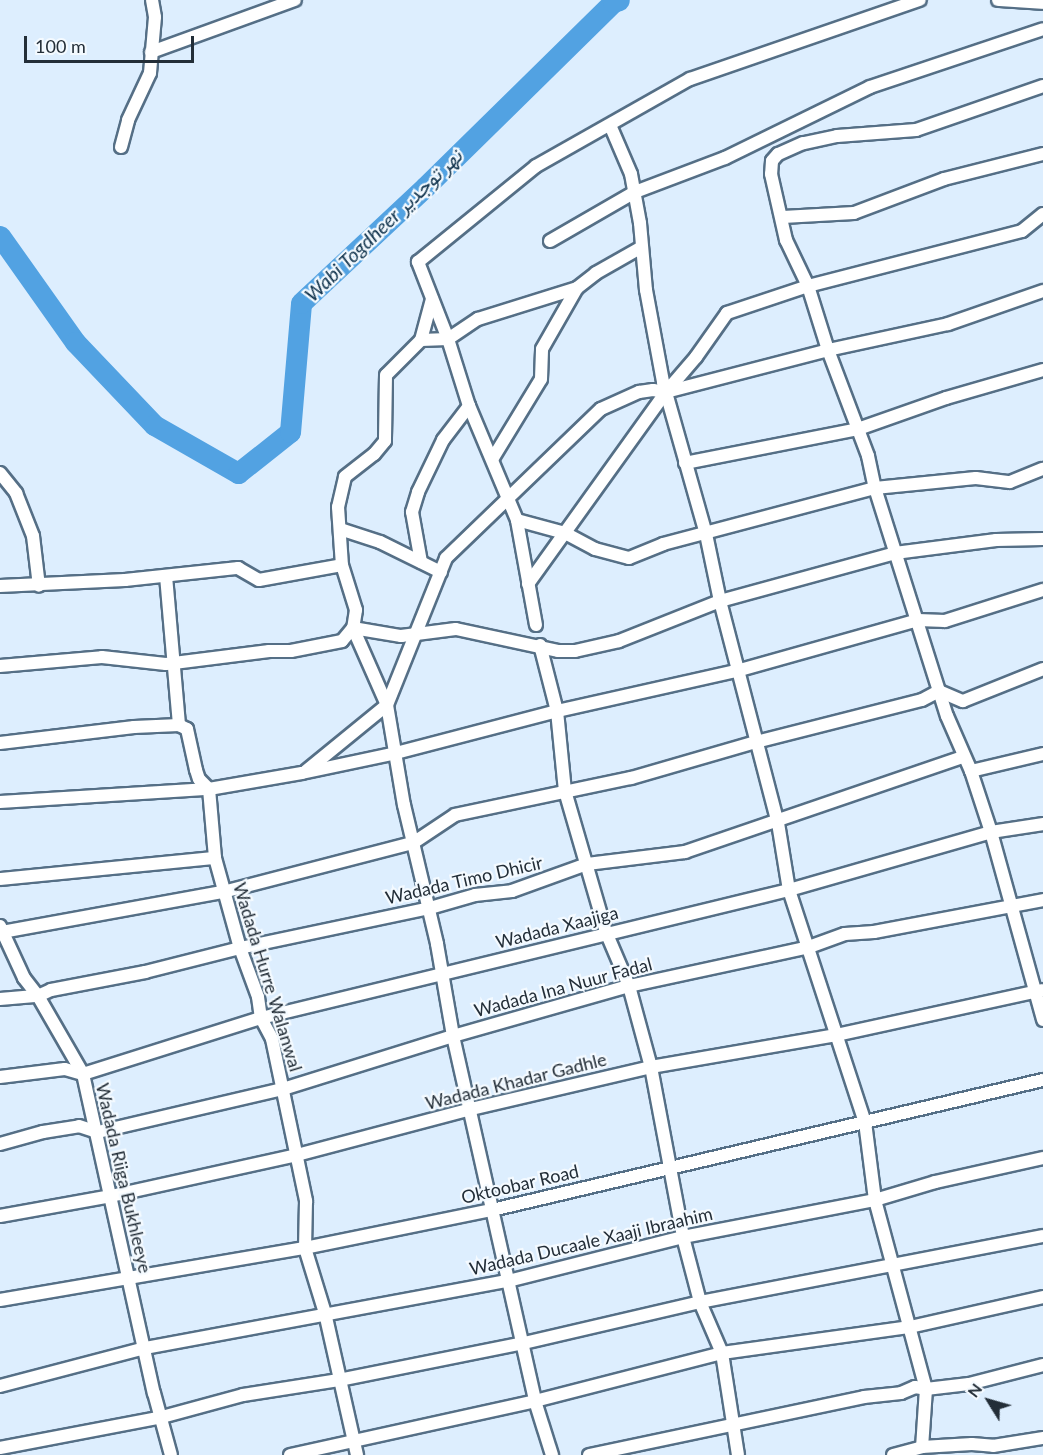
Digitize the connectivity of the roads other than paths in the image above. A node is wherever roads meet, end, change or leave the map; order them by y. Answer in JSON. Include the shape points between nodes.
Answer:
{"nodes":[{"id":1,"x":152,"y":0,"type":"edge"},
{"id":2,"x":295,"y":0,"type":"edge"},
{"id":3,"x":920,"y":0,"type":"edge"},
{"id":4,"x":998,"y":0,"type":"edge"},
{"id":5,"x":1043,"y":3,"type":"edge"},
{"id":6,"x":1043,"y":29,"type":"edge"},
{"id":7,"x":151,"y":52,"type":"junction"},
{"id":8,"x":1043,"y":86,"type":"edge"},
{"id":9,"x":610,"y":124,"type":"junction"},
{"id":10,"x":121,"y":147,"type":"dead end"},
{"id":11,"x":1043,"y":154,"type":"edge"},
{"id":12,"x":635,"y":192,"type":"junction"},
{"id":13,"x":1043,"y":214,"type":"edge"},
{"id":14,"x":783,"y":217,"type":"junction"},
{"id":15,"x":550,"y":241,"type":"dead end"},
{"id":16,"x":640,"y":248,"type":"junction"},
{"id":17,"x":808,"y":286,"type":"junction"},
{"id":18,"x":577,"y":288,"type":"junction"},
{"id":19,"x":1043,"y":291,"type":"edge"},
{"id":20,"x":432,"y":299,"type":"junction"},
{"id":21,"x":448,"y":339,"type":"junction"},
{"id":22,"x":421,"y":340,"type":"junction"},
{"id":23,"x":828,"y":350,"type":"junction"},
{"id":24,"x":1043,"y":370,"type":"edge"},
{"id":25,"x":666,"y":392,"type":"junction"},
{"id":26,"x":469,"y":406,"type":"junction"},
{"id":27,"x":858,"y":429,"type":"junction"},
{"id":28,"x":493,"y":458,"type":"junction"},
{"id":29,"x":685,"y":463,"type":"junction"},
{"id":30,"x":1043,"y":469,"type":"edge"},
{"id":31,"x":0,"y":473,"type":"edge"},
{"id":32,"x":875,"y":488,"type":"junction"},
{"id":33,"x":508,"y":498,"type":"junction"},
{"id":34,"x":517,"y":520,"type":"junction"},
{"id":35,"x":340,"y":529,"type":"junction"},
{"id":36,"x":565,"y":533,"type":"junction"},
{"id":37,"x":706,"y":534,"type":"junction"},
{"id":38,"x":1043,"y":539,"type":"edge"},
{"id":39,"x":895,"y":553,"type":"junction"},
{"id":40,"x":421,"y":562,"type":"junction"},
{"id":41,"x":342,"y":565,"type":"junction"},
{"id":42,"x":441,"y":572,"type":"junction"},
{"id":43,"x":166,"y":576,"type":"junction"},
{"id":44,"x":528,"y":584,"type":"junction"},
{"id":45,"x":0,"y":586,"type":"edge"},
{"id":46,"x":39,"y":586,"type":"junction"},
{"id":47,"x":1043,"y":590,"type":"edge"},
{"id":48,"x":720,"y":601,"type":"junction"},
{"id":49,"x":918,"y":620,"type":"junction"},
{"id":50,"x":536,"y":625,"type":"dead end"},
{"id":51,"x":353,"y":628,"type":"junction"},
{"id":52,"x":417,"y":634,"type":"junction"},
{"id":53,"x":540,"y":645,"type":"junction"},
{"id":54,"x":174,"y":663,"type":"junction"},
{"id":55,"x":0,"y":666,"type":"edge"},
{"id":56,"x":1043,"y":669,"type":"edge"},
{"id":57,"x":740,"y":670,"type":"junction"},
{"id":58,"x":939,"y":691,"type":"junction"},
{"id":59,"x":387,"y":705,"type":"junction"},
{"id":60,"x":557,"y":711,"type":"junction"},
{"id":61,"x":179,"y":725,"type":"junction"},
{"id":62,"x":756,"y":742,"type":"junction"},
{"id":63,"x":0,"y":743,"type":"edge"},
{"id":64,"x":396,"y":753,"type":"junction"},
{"id":65,"x":1043,"y":754,"type":"edge"},
{"id":66,"x":963,"y":757,"type":"junction"},
{"id":67,"x":970,"y":771,"type":"junction"},
{"id":68,"x":302,"y":773,"type":"junction"},
{"id":69,"x":209,"y":789,"type":"junction"},
{"id":70,"x":565,"y":791,"type":"junction"},
{"id":71,"x":0,"y":802,"type":"edge"},
{"id":72,"x":778,"y":823,"type":"junction"},
{"id":73,"x":1043,"y":824,"type":"edge"},
{"id":74,"x":991,"y":832,"type":"junction"},
{"id":75,"x":413,"y":843,"type":"junction"},
{"id":76,"x":215,"y":858,"type":"junction"},
{"id":77,"x":587,"y":864,"type":"junction"},
{"id":78,"x":0,"y":879,"type":"edge"},
{"id":79,"x":789,"y":890,"type":"junction"},
{"id":80,"x":223,"y":892,"type":"junction"},
{"id":81,"x":1043,"y":900,"type":"edge"},
{"id":82,"x":1013,"y":905,"type":"junction"},
{"id":83,"x":430,"y":908,"type":"junction"},
{"id":84,"x":1,"y":928,"type":"edge"},
{"id":85,"x":606,"y":932,"type":"junction"},
{"id":86,"x":809,"y":946,"type":"junction"},
{"id":87,"x":240,"y":948,"type":"junction"},
{"id":88,"x":443,"y":975,"type":"junction"},
{"id":89,"x":629,"y":986,"type":"junction"},
{"id":90,"x":1039,"y":991,"type":"edge"},
{"id":91,"x":38,"y":996,"type":"junction"},
{"id":92,"x":0,"y":999,"type":"edge"},
{"id":93,"x":261,"y":1018,"type":"junction"},
{"id":94,"x":1043,"y":1020,"type":"edge"},
{"id":95,"x":836,"y":1035,"type":"junction"},
{"id":96,"x":453,"y":1036,"type":"junction"},
{"id":97,"x":651,"y":1067,"type":"junction"},
{"id":98,"x":82,"y":1074,"type":"junction"},
{"id":99,"x":0,"y":1077,"type":"edge"},
{"id":100,"x":1043,"y":1080,"type":"edge"},
{"id":101,"x":283,"y":1089,"type":"junction"},
{"id":102,"x":471,"y":1109,"type":"junction"},
{"id":103,"x":865,"y":1122,"type":"junction"},
{"id":104,"x":98,"y":1132,"type":"junction"},
{"id":105,"x":0,"y":1144,"type":"edge"},
{"id":106,"x":297,"y":1155,"type":"junction"},
{"id":107,"x":1043,"y":1158,"type":"edge"},
{"id":108,"x":670,"y":1167,"type":"junction"},
{"id":109,"x":111,"y":1196,"type":"junction"},
{"id":110,"x":875,"y":1200,"type":"junction"},
{"id":111,"x":492,"y":1210,"type":"junction"},
{"id":112,"x":0,"y":1216,"type":"edge"},
{"id":113,"x":1043,"y":1236,"type":"edge"},
{"id":114,"x":683,"y":1237,"type":"junction"},
{"id":115,"x":306,"y":1248,"type":"junction"},
{"id":116,"x":894,"y":1266,"type":"junction"},
{"id":117,"x":128,"y":1277,"type":"junction"},
{"id":118,"x":508,"y":1281,"type":"junction"},
{"id":119,"x":1043,"y":1297,"type":"edge"},
{"id":120,"x":0,"y":1300,"type":"edge"},
{"id":121,"x":700,"y":1302,"type":"junction"},
{"id":122,"x":325,"y":1314,"type":"junction"},
{"id":123,"x":910,"y":1327,"type":"junction"},
{"id":124,"x":524,"y":1343,"type":"junction"},
{"id":125,"x":145,"y":1347,"type":"junction"},
{"id":126,"x":722,"y":1353,"type":"junction"},
{"id":127,"x":1043,"y":1365,"type":"edge"},
{"id":128,"x":339,"y":1380,"type":"junction"},
{"id":129,"x":0,"y":1386,"type":"edge"},
{"id":130,"x":926,"y":1389,"type":"junction"},
{"id":131,"x":535,"y":1401,"type":"junction"},
{"id":132,"x":162,"y":1417,"type":"junction"},
{"id":133,"x":734,"y":1426,"type":"junction"},
{"id":134,"x":1043,"y":1438,"type":"edge"},
{"id":135,"x":352,"y":1440,"type":"junction"},
{"id":136,"x":922,"y":1447,"type":"junction"},
{"id":137,"x":0,"y":1448,"type":"edge"},
{"id":138,"x":975,"y":1450,"type":"edge"},
{"id":139,"x":171,"y":1455,"type":"edge"},
{"id":140,"x":290,"y":1455,"type":"edge"},
{"id":141,"x":357,"y":1455,"type":"edge"},
{"id":142,"x":552,"y":1455,"type":"edge"},
{"id":143,"x":589,"y":1455,"type":"edge"},
{"id":144,"x":738,"y":1455,"type":"edge"},
{"id":145,"x":893,"y":1455,"type":"edge"}],
"edges":[{"from":1,"to":7,"type":"street","via":[[155,17]]},
{"from":2,"to":7,"type":"street"},
{"from":3,"to":9,"type":"street","via":[[690,79]]},
{"from":4,"to":5,"type":"street"},
{"from":6,"to":12,"type":"street","via":[[870,87],[725,158]]},
{"from":7,"to":10,"type":"street","via":[[150,73],[128,120]]},
{"from":8,"to":14,"type":"street","via":[[916,130],[837,136],[783,151],[772,161],[771,174]]},
{"from":9,"to":12,"type":"street"},
{"from":9,"to":20,"type":"street","via":[[536,166],[418,262]]},
{"from":11,"to":14,"type":"street","via":[[944,178],[854,213]]},
{"from":12,"to":15,"type":"street"},
{"from":12,"to":16,"type":"street"},
{"from":13,"to":17,"type":"street","via":[[1023,231]]},
{"from":14,"to":17,"type":"street","via":[[791,253]]},
{"from":16,"to":18,"type":"street"},
{"from":16,"to":25,"type":"street"},
{"from":17,"to":23,"type":"street"},
{"from":17,"to":25,"type":"street","via":[[727,313]]},
{"from":18,"to":21,"type":"street","via":[[478,319]]},
{"from":18,"to":28,"type":"street","via":[[542,349],[541,379]]},
{"from":19,"to":23,"type":"street","via":[[948,324]]},
{"from":20,"to":21,"type":"street"},
{"from":20,"to":22,"type":"street"},
{"from":21,"to":22,"type":"street"},
{"from":21,"to":26,"type":"street"},
{"from":22,"to":35,"type":"street","via":[[386,375],[385,441],[345,477],[338,507]]},
{"from":23,"to":25,"type":"street"},
{"from":23,"to":27,"type":"street"},
{"from":24,"to":27,"type":"street"},
{"from":25,"to":29,"type":"street"},
{"from":25,"to":33,"type":"street","via":[[639,392],[601,409]]},
{"from":25,"to":36,"type":"street"},
{"from":26,"to":28,"type":"street"},
{"from":26,"to":40,"type":"street","via":[[443,440],[418,492],[412,512]]},
{"from":27,"to":29,"type":"street"},
{"from":27,"to":32,"type":"street"},
{"from":28,"to":33,"type":"street"},
{"from":29,"to":37,"type":"street"},
{"from":30,"to":32,"type":"street","via":[[1010,482],[976,478]]},
{"from":31,"to":46,"type":"street","via":[[16,493],[33,536]]},
{"from":32,"to":37,"type":"street"},
{"from":32,"to":39,"type":"street"},
{"from":33,"to":34,"type":"street"},
{"from":33,"to":42,"type":"street","via":[[446,558]]},
{"from":34,"to":36,"type":"street"},
{"from":34,"to":44,"type":"street"},
{"from":35,"to":40,"type":"street","via":[[380,542]]},
{"from":35,"to":41,"type":"street"},
{"from":36,"to":37,"type":"street","via":[[595,549],[629,558],[663,544]]},
{"from":36,"to":44,"type":"street"},
{"from":37,"to":48,"type":"street"},
{"from":38,"to":39,"type":"street","via":[[996,540]]},
{"from":39,"to":48,"type":"street"},
{"from":39,"to":49,"type":"street"},
{"from":40,"to":42,"type":"street"},
{"from":41,"to":43,"type":"street","via":[[259,580],[238,568]]},
{"from":41,"to":51,"type":"street","via":[[356,610]]},
{"from":42,"to":52,"type":"street"},
{"from":43,"to":46,"type":"street"},
{"from":43,"to":54,"type":"street"},
{"from":44,"to":50,"type":"street"},
{"from":45,"to":46,"type":"street"},
{"from":47,"to":49,"type":"street","via":[[945,621]]},
{"from":48,"to":53,"type":"street","via":[[620,641],[574,651]]},
{"from":48,"to":57,"type":"street"},
{"from":49,"to":57,"type":"street"},
{"from":49,"to":58,"type":"street"},
{"from":51,"to":52,"type":"street","via":[[401,636]]},
{"from":51,"to":54,"type":"street","via":[[342,641],[306,649]]},
{"from":51,"to":59,"type":"street"},
{"from":52,"to":53,"type":"street","via":[[456,629]]},
{"from":52,"to":59,"type":"street"},
{"from":53,"to":60,"type":"street"},
{"from":54,"to":55,"type":"street","via":[[102,657]]},
{"from":54,"to":61,"type":"street"},
{"from":56,"to":58,"type":"street","via":[[963,701]]},
{"from":57,"to":60,"type":"street"},
{"from":57,"to":62,"type":"street"},
{"from":58,"to":62,"type":"street","via":[[922,700]]},
{"from":58,"to":66,"type":"street"},
{"from":59,"to":64,"type":"street"},
{"from":59,"to":68,"type":"street"},
{"from":60,"to":64,"type":"street"},
{"from":60,"to":70,"type":"street"},
{"from":61,"to":63,"type":"street"},
{"from":61,"to":69,"type":"street","via":[[187,729],[199,779]]},
{"from":62,"to":70,"type":"street","via":[[631,778]]},
{"from":62,"to":72,"type":"street"},
{"from":64,"to":68,"type":"street"},
{"from":64,"to":75,"type":"street"},
{"from":65,"to":67,"type":"street"},
{"from":66,"to":67,"type":"street"},
{"from":66,"to":72,"type":"street","name":"Wadada Timo Dhicir"},
{"from":67,"to":74,"type":"street"},
{"from":68,"to":69,"type":"street"},
{"from":69,"to":71,"type":"street"},
{"from":69,"to":76,"type":"street","name":"Wadada Hurre Walanwal"},
{"from":70,"to":75,"type":"street","via":[[455,815]]},
{"from":70,"to":77,"type":"street"},
{"from":72,"to":77,"type":"street","name":"Wadada Timo Dhicir","via":[[685,852]]},
{"from":72,"to":79,"type":"street"},
{"from":73,"to":74,"type":"street","name":"Wadada Xaajiga"},
{"from":74,"to":79,"type":"street","name":"Wadada Xaajiga"},
{"from":74,"to":82,"type":"street"},
{"from":75,"to":80,"type":"street"},
{"from":75,"to":83,"type":"street"},
{"from":76,"to":78,"type":"street"},
{"from":76,"to":80,"type":"street","name":"Wadada Hurre Walanwal"},
{"from":77,"to":83,"type":"street","name":"Wadada Timo Dhicir","via":[[512,891],[475,895]]},
{"from":77,"to":85,"type":"street"},
{"from":79,"to":85,"type":"street","name":"Wadada Xaajiga"},
{"from":79,"to":86,"type":"street"},
{"from":80,"to":84,"type":"street"},
{"from":80,"to":87,"type":"street","name":"Wadada Hurre Walanwal"},
{"from":81,"to":82,"type":"street","name":"Wadada Ina Nuur Fadal"},
{"from":82,"to":86,"type":"street","name":"Wadada Ina Nuur Fadal","via":[[845,934]]},
{"from":82,"to":90,"type":"street"},
{"from":83,"to":87,"type":"street","name":"Wadada Timo Dhicir"},
{"from":83,"to":88,"type":"street"},
{"from":84,"to":91,"type":"street","name":"Wadada Riiga Bukhleeye","via":[[24,978]]},
{"from":85,"to":88,"type":"street","name":"Wadada Xaajiga"},
{"from":85,"to":89,"type":"street"},
{"from":86,"to":89,"type":"street","name":"Wadada Ina Nuur Fadal"},
{"from":86,"to":95,"type":"street"},
{"from":87,"to":91,"type":"street","name":"Wadada Timo Dhicir"},
{"from":87,"to":93,"type":"street","name":"Wadada Hurre Walanwal","via":[[258,997]]},
{"from":88,"to":93,"type":"street","name":"Wadada Xaajiga"},
{"from":88,"to":96,"type":"street"},
{"from":89,"to":96,"type":"street","name":"Wadada Ina Nuur Fadal"},
{"from":89,"to":97,"type":"street"},
{"from":90,"to":94,"type":"street"},
{"from":90,"to":95,"type":"street","name":"Wadada Khadar Gadhle"},
{"from":91,"to":92,"type":"street","name":"Wadada Timo Dhicir"},
{"from":91,"to":98,"type":"street","name":"Wadada Riiga Bukhleeye"},
{"from":93,"to":98,"type":"street","name":"Wadada Xaajiga"},
{"from":93,"to":101,"type":"street","name":"Wadada Hurre Walanwal","via":[[272,1039]]},
{"from":95,"to":97,"type":"street","name":"Wadada Khadar Gadhle"},
{"from":95,"to":103,"type":"street"},
{"from":96,"to":101,"type":"street","name":"Wadada Ina Nuur Fadal"},
{"from":96,"to":102,"type":"street"},
{"from":97,"to":102,"type":"street","name":"Wadada Khadar Gadhle"},
{"from":97,"to":108,"type":"street"},
{"from":98,"to":99,"type":"street","via":[[65,1069]]},
{"from":98,"to":104,"type":"street","name":"Wadada Riiga Bukhleeye"},
{"from":100,"to":103,"type":"street","name":"Oktoobar Road"},
{"from":101,"to":104,"type":"street","name":"Wadada Ina Nuur Fadal"},
{"from":101,"to":106,"type":"street","name":"Wadada Hurre Walanwal"},
{"from":102,"to":106,"type":"street","name":"Wadada Khadar Gadhle"},
{"from":102,"to":111,"type":"street"},
{"from":103,"to":108,"type":"street","name":"Oktoobar Road"},
{"from":103,"to":110,"type":"street"},
{"from":104,"to":105,"type":"street","via":[[79,1126]]},
{"from":104,"to":109,"type":"street","name":"Wadada Riiga Bukhleeye"},
{"from":106,"to":109,"type":"street","name":"Wadada Khadar Gadhle"},
{"from":106,"to":115,"type":"street","name":"Wadada Hurre Walanwal","via":[[306,1201]]},
{"from":107,"to":110,"type":"street","name":"Wadada Ducaale Xaaji Ibraahim"},
{"from":108,"to":111,"type":"street","name":"Oktoobar Road"},
{"from":108,"to":114,"type":"street"},
{"from":109,"to":112,"type":"street","name":"Wadada Khadar Gadhle"},
{"from":109,"to":117,"type":"street","name":"Wadada Riiga Bukhleeye"},
{"from":110,"to":114,"type":"street","name":"Wadada Ducaale Xaaji Ibraahim"},
{"from":110,"to":116,"type":"street"},
{"from":111,"to":115,"type":"street","name":"Oktoobar Road"},
{"from":111,"to":118,"type":"street"},
{"from":113,"to":116,"type":"street"},
{"from":114,"to":118,"type":"street","name":"Wadada Ducaale Xaaji Ibraahim"},
{"from":114,"to":121,"type":"street"},
{"from":115,"to":117,"type":"street","name":"Oktoobar Road"},
{"from":115,"to":122,"type":"street","name":"Wadada Hurre Walanwal"},
{"from":116,"to":121,"type":"street"},
{"from":116,"to":123,"type":"street"},
{"from":117,"to":120,"type":"street","name":"Oktoobar Road"},
{"from":117,"to":125,"type":"street","name":"Wadada Riiga Bukhleeye"},
{"from":118,"to":122,"type":"street","name":"Wadada Ducaale Xaaji Ibraahim"},
{"from":118,"to":124,"type":"street"},
{"from":119,"to":123,"type":"street"},
{"from":121,"to":124,"type":"street"},
{"from":121,"to":126,"type":"street"},
{"from":122,"to":125,"type":"street","name":"Wadada Ducaale Xaaji Ibraahim"},
{"from":122,"to":128,"type":"street","name":"Wadada Hurre Walanwal"},
{"from":123,"to":126,"type":"street"},
{"from":123,"to":130,"type":"street"},
{"from":124,"to":128,"type":"street"},
{"from":124,"to":131,"type":"street"},
{"from":125,"to":129,"type":"street","name":"Wadada Ducaale Xaaji Ibraahim"},
{"from":125,"to":132,"type":"street","name":"Wadada Riiga Bukhleeye"},
{"from":126,"to":131,"type":"street"},
{"from":126,"to":133,"type":"street"},
{"from":127,"to":130,"type":"street","via":[[969,1384]]},
{"from":128,"to":132,"type":"street","via":[[243,1395]]},
{"from":128,"to":135,"type":"street","name":"Wadada Hurre Walanwal"},
{"from":130,"to":133,"type":"street","via":[[915,1387]]},
{"from":130,"to":136,"type":"street"},
{"from":131,"to":135,"type":"street"},
{"from":131,"to":142,"type":"street"},
{"from":132,"to":137,"type":"street"},
{"from":132,"to":139,"type":"street","name":"Wadada Riiga Bukhleeye"},
{"from":133,"to":143,"type":"street"},
{"from":133,"to":144,"type":"street"},
{"from":134,"to":138,"type":"street"},
{"from":135,"to":140,"type":"street"},
{"from":135,"to":141,"type":"street","name":"Wadada Hurre Walanwal"},
{"from":136,"to":138,"type":"street"},
{"from":136,"to":145,"type":"street"}]}
